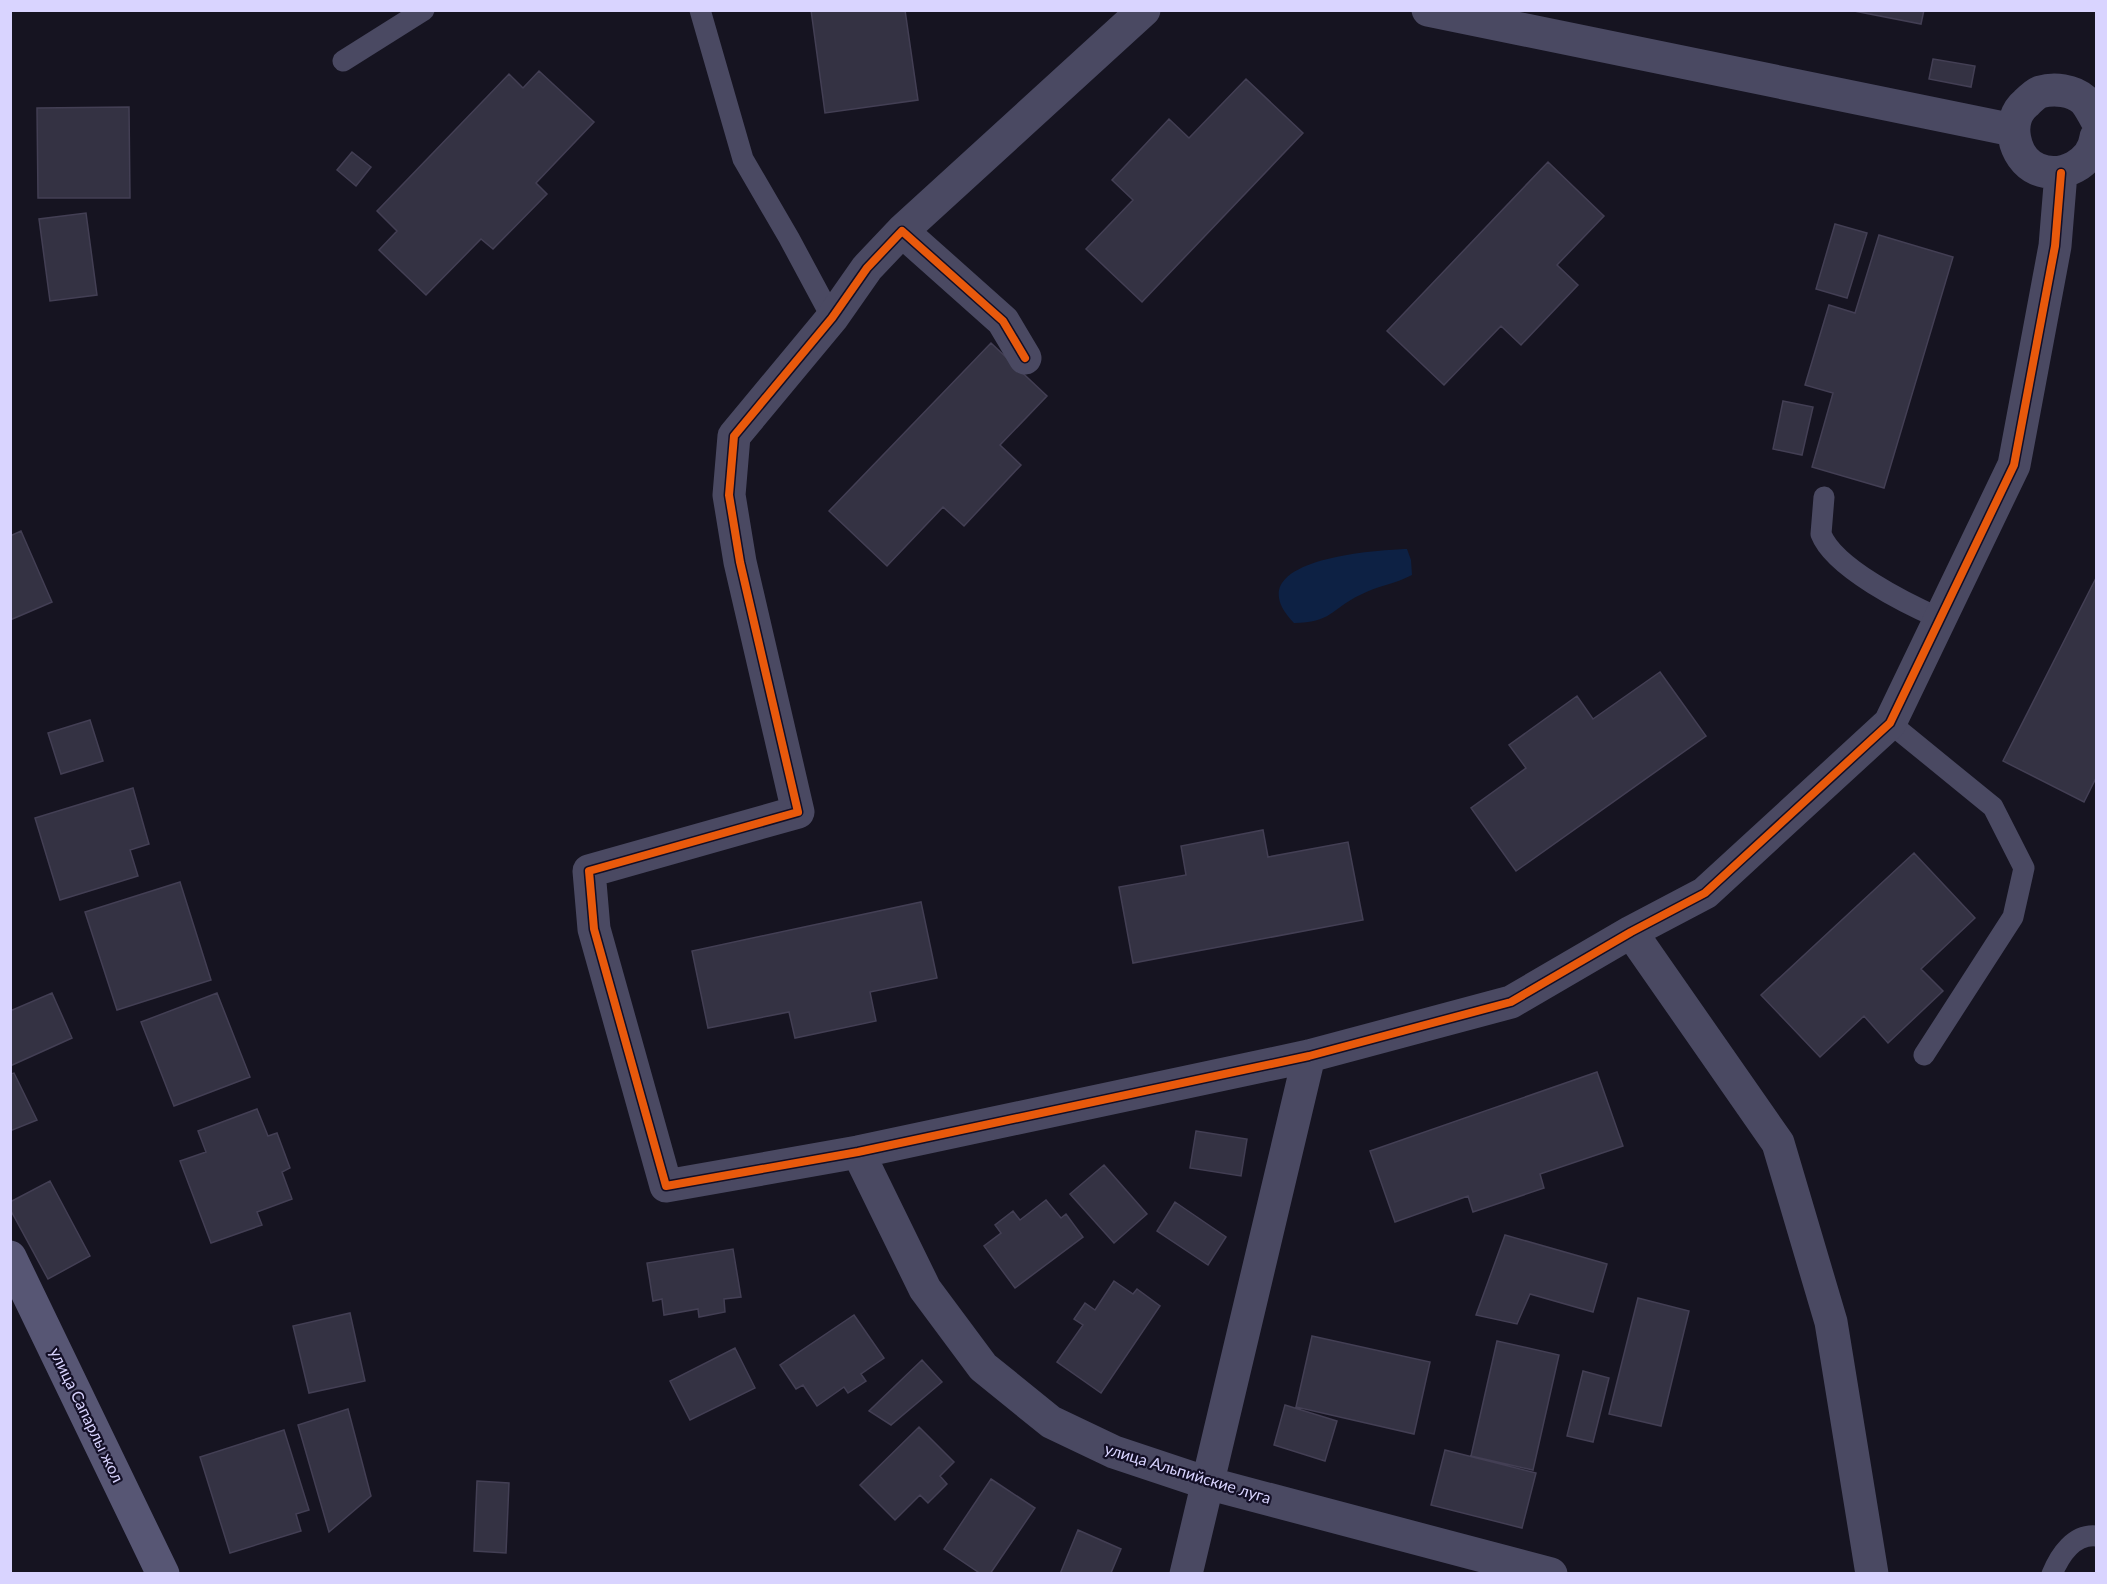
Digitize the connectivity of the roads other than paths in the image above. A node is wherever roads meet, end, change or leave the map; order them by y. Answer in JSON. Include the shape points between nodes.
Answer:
{"nodes":[{"id":1,"x":423,"y":10,"type":"edge"},
{"id":2,"x":700,"y":10,"type":"edge"},
{"id":3,"x":1144,"y":10,"type":"edge"},
{"id":4,"x":1428,"y":10,"type":"edge"},
{"id":5,"x":343,"y":61,"type":"dead end"},
{"id":6,"x":2097,"y":119,"type":"edge"},
{"id":7,"x":2013,"y":130,"type":"junction"},
{"id":8,"x":2097,"y":136,"type":"edge"},
{"id":9,"x":2061,"y":173,"type":"junction"},
{"id":10,"x":902,"y":231,"type":"junction"},
{"id":11,"x":832,"y":318,"type":"junction"},
{"id":12,"x":1025,"y":358,"type":"dead end"},
{"id":13,"x":1824,"y":497,"type":"dead end"},
{"id":14,"x":1940,"y":618,"type":"junction"},
{"id":15,"x":1890,"y":723,"type":"junction"},
{"id":16,"x":1631,"y":932,"type":"junction"},
{"id":17,"x":1924,"y":1055,"type":"dead end"},
{"id":18,"x":1309,"y":1056,"type":"junction"},
{"id":19,"x":858,"y":1152,"type":"junction"},
{"id":20,"x":10,"y":1257,"type":"edge"},
{"id":21,"x":1207,"y":1483,"type":"junction"},
{"id":22,"x":2097,"y":1536,"type":"edge"},
{"id":23,"x":164,"y":1574,"type":"edge"},
{"id":24,"x":1186,"y":1574,"type":"edge"},
{"id":25,"x":1551,"y":1574,"type":"edge"},
{"id":26,"x":1872,"y":1574,"type":"edge"},
{"id":27,"x":2052,"y":1574,"type":"edge"}],
"edges":[{"from":1,"to":5,"type":"lane"},
{"from":2,"to":11,"type":"lane","via":[[743,159]]},
{"from":3,"to":10,"type":"street"},
{"from":4,"to":7,"type":"street"},
{"from":6,"to":7,"type":"street","via":[[2084,100],[2073,94],[2062,90],[2038,92],[2020,108]]},
{"from":7,"to":9,"type":"street","via":[[2019,153],[2037,169]]},
{"from":8,"to":9,"type":"street","via":[[2082,164]]},
{"from":9,"to":14,"type":"street","via":[[2055,246],[2014,465]]},
{"from":10,"to":11,"type":"street","via":[[867,268]]},
{"from":10,"to":12,"type":"street","via":[[1003,321]]},
{"from":11,"to":19,"type":"street","via":[[734,436],[729,495],[740,562],[798,812],[589,871],[594,929],[666,1186]]},
{"from":13,"to":14,"type":"lane","via":[[1821,534],[1836,554],[1900,600]]},
{"from":14,"to":15,"type":"street"},
{"from":15,"to":16,"type":"street","via":[[1705,893]]},
{"from":15,"to":17,"type":"lane","via":[[1993,807],[2024,868],[2013,917]]},
{"from":16,"to":18,"type":"street","via":[[1511,1002]]},
{"from":16,"to":26,"type":"street","via":[[1778,1143],[1831,1322]]},
{"from":18,"to":19,"type":"street"},
{"from":18,"to":21,"type":"street"},
{"from":19,"to":21,"type":"street","name":"улица Альпийские луга","via":[[925,1289],[983,1367],[1051,1422],[1114,1452]]},
{"from":20,"to":23,"type":"street","name":"улица Сапарлы жол"},
{"from":21,"to":24,"type":"street"},
{"from":21,"to":25,"type":"street","name":"улица Альпийские луга"},
{"from":22,"to":27,"type":"lane","via":[[2087,1535],[2066,1549]]}]}
